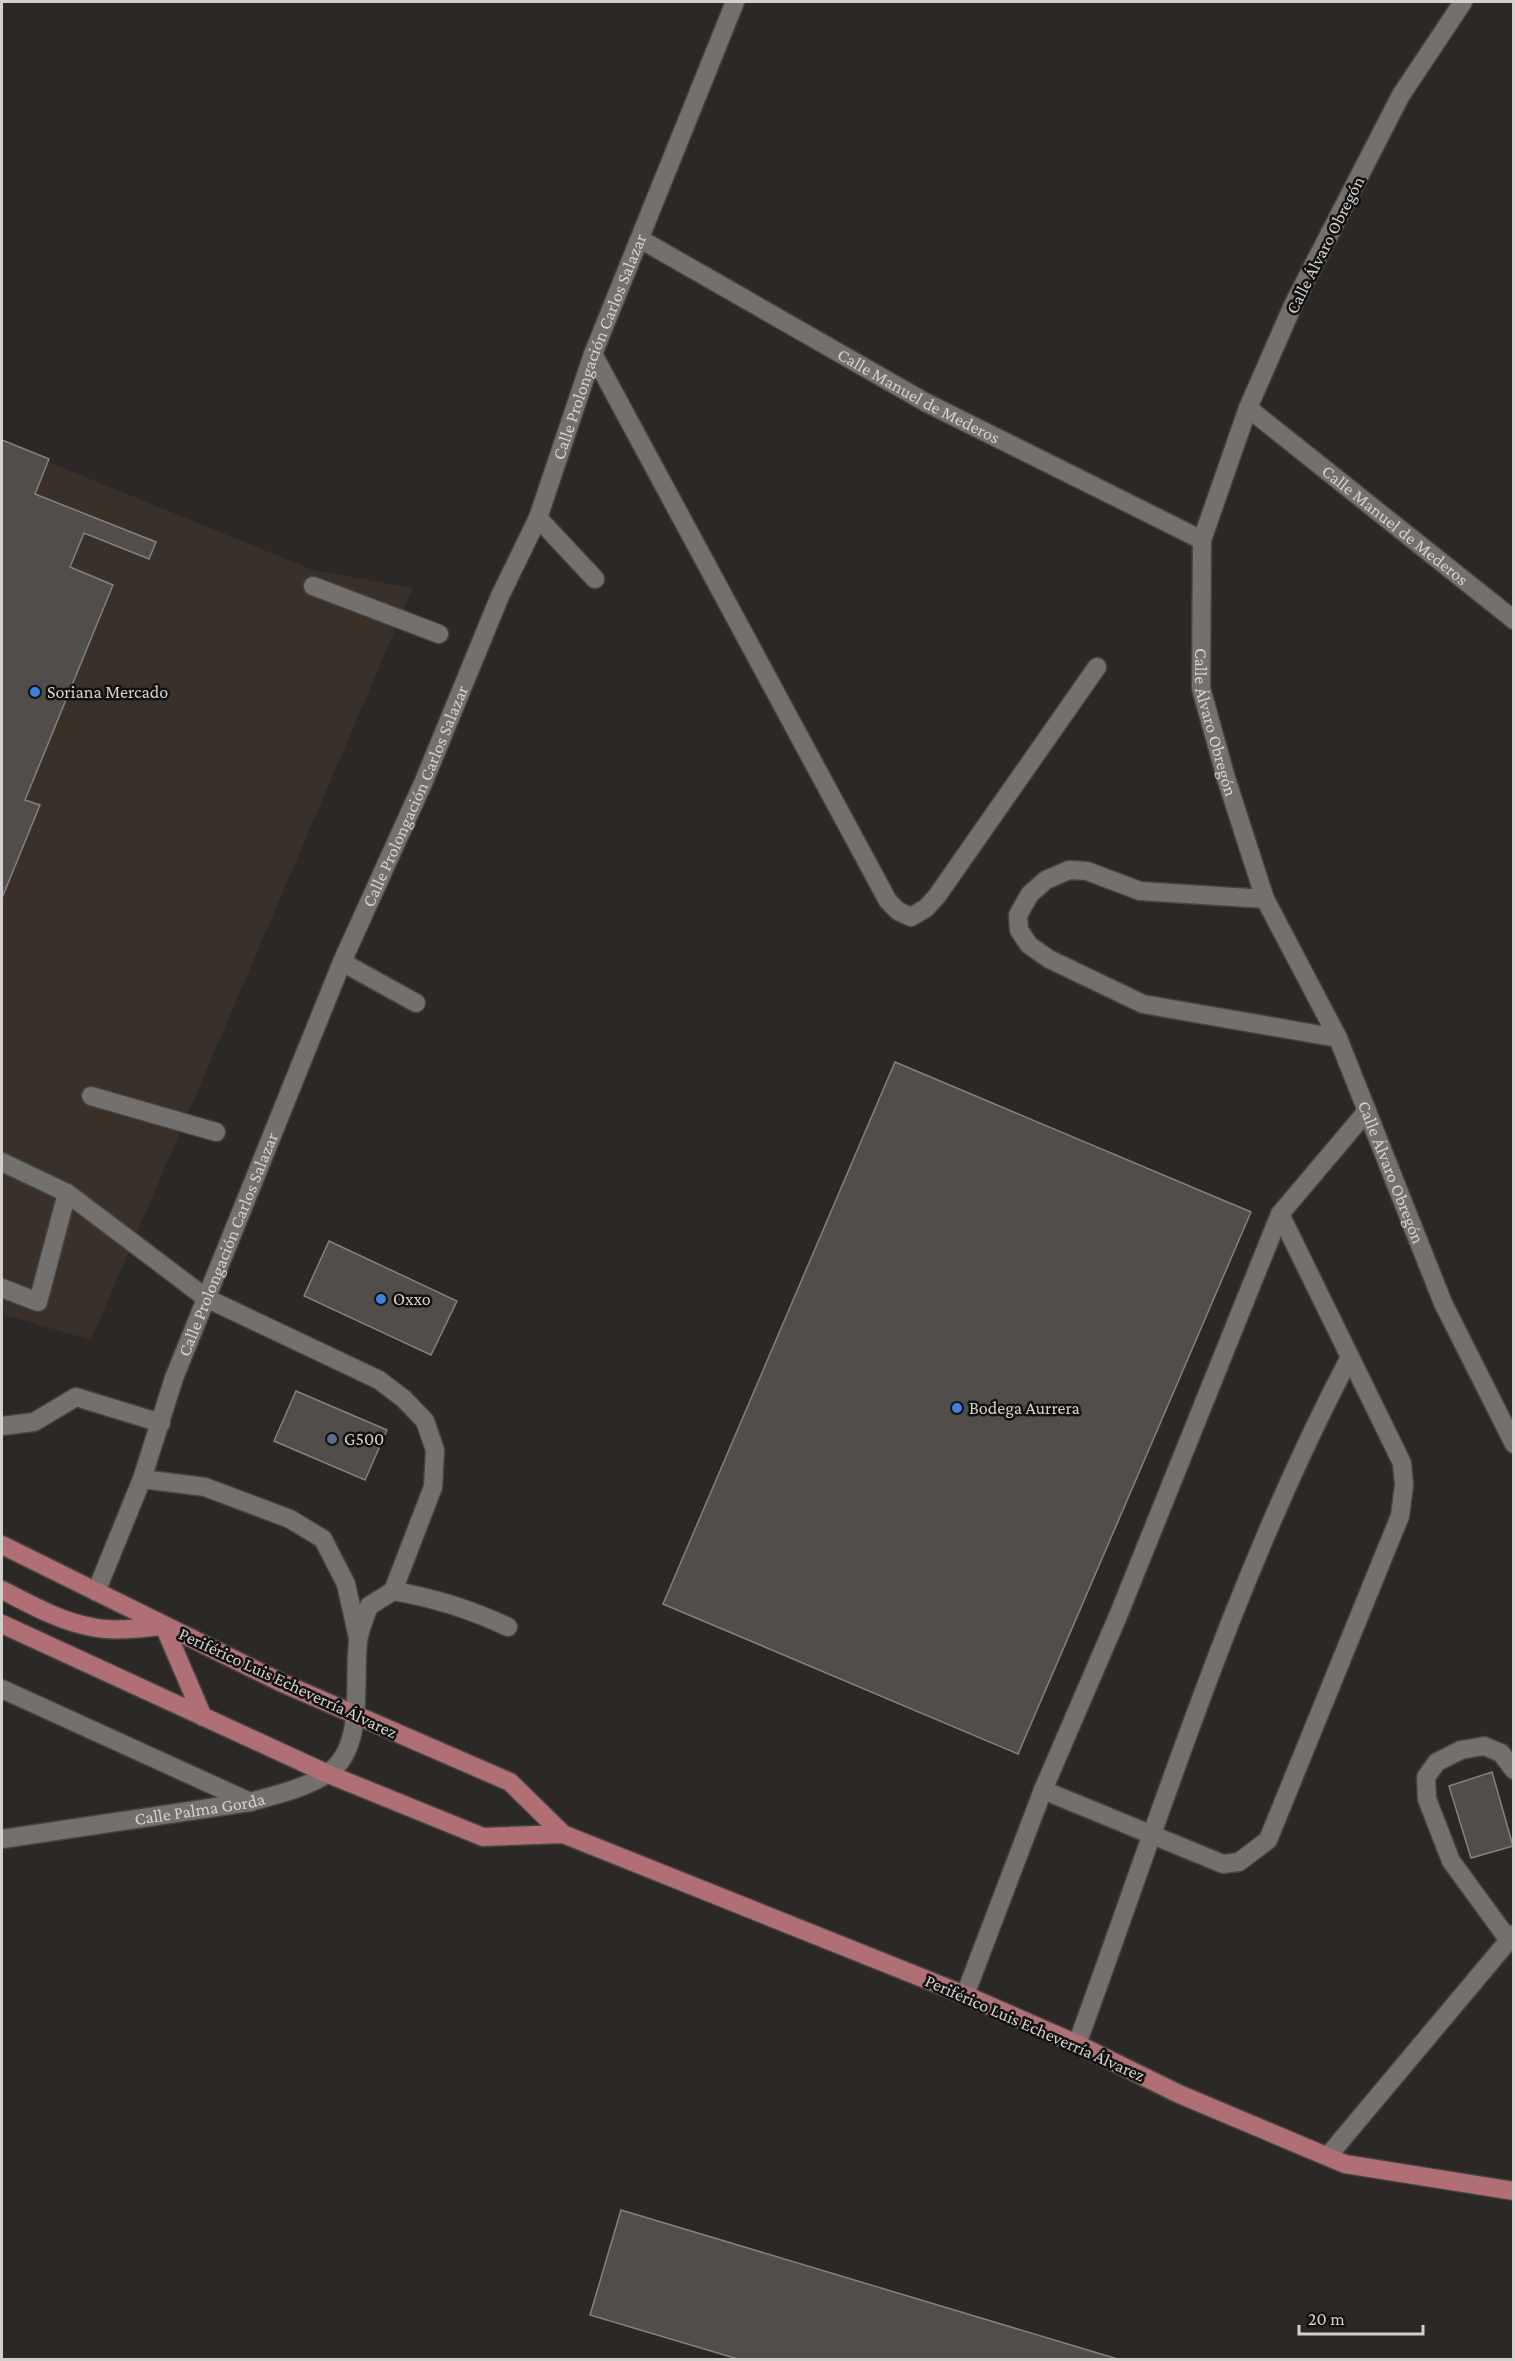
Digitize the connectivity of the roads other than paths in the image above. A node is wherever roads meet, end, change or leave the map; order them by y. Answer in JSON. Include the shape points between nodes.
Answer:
{"nodes":[{"id":1,"x":735,"y":2,"type":"edge"},
{"id":2,"x":1464,"y":2,"type":"edge"},
{"id":3,"x":640,"y":239,"type":"junction"},
{"id":4,"x":593,"y":354,"type":"junction"},
{"id":5,"x":1248,"y":408,"type":"junction"},
{"id":6,"x":537,"y":518,"type":"junction"},
{"id":7,"x":1202,"y":540,"type":"junction"},
{"id":8,"x":595,"y":579,"type":"dead end"},
{"id":9,"x":314,"y":586,"type":"dead end"},
{"id":10,"x":1514,"y":620,"type":"edge"},
{"id":11,"x":439,"y":634,"type":"dead end"},
{"id":12,"x":1097,"y":667,"type":"dead end"},
{"id":13,"x":1265,"y":899,"type":"junction"},
{"id":14,"x":342,"y":963,"type":"junction"},
{"id":15,"x":416,"y":1003,"type":"dead end"},
{"id":16,"x":1338,"y":1038,"type":"junction"},
{"id":17,"x":91,"y":1096,"type":"dead end"},
{"id":18,"x":1367,"y":1111,"type":"junction"},
{"id":19,"x":216,"y":1132,"type":"dead end"},
{"id":20,"x":2,"y":1162,"type":"edge"},
{"id":21,"x":67,"y":1194,"type":"junction"},
{"id":22,"x":1280,"y":1214,"type":"junction"},
{"id":23,"x":2,"y":1288,"type":"edge"},
{"id":24,"x":207,"y":1298,"type":"junction"},
{"id":25,"x":1350,"y":1357,"type":"junction"},
{"id":26,"x":161,"y":1423,"type":"junction"},
{"id":27,"x":2,"y":1426,"type":"edge"},
{"id":28,"x":1514,"y":1444,"type":"edge"},
{"id":29,"x":142,"y":1479,"type":"junction"},
{"id":30,"x":2,"y":1545,"type":"edge"},
{"id":31,"x":2,"y":1590,"type":"edge"},
{"id":32,"x":393,"y":1591,"type":"junction"},
{"id":33,"x":96,"y":1592,"type":"junction"},
{"id":34,"x":2,"y":1624,"type":"edge"},
{"id":35,"x":164,"y":1626,"type":"junction"},
{"id":36,"x":508,"y":1627,"type":"dead end"},
{"id":37,"x":358,"y":1640,"type":"junction"},
{"id":38,"x":2,"y":1689,"type":"edge"},
{"id":39,"x":355,"y":1716,"type":"junction"},
{"id":40,"x":203,"y":1717,"type":"junction"},
{"id":41,"x":1514,"y":1770,"type":"edge"},
{"id":42,"x":328,"y":1773,"type":"junction"},
{"id":43,"x":1044,"y":1790,"type":"junction"},
{"id":44,"x":250,"y":1802,"type":"junction"},
{"id":45,"x":563,"y":1834,"type":"junction"},
{"id":46,"x":1150,"y":1834,"type":"junction"},
{"id":47,"x":2,"y":1839,"type":"edge"},
{"id":48,"x":1511,"y":1936,"type":"edge"},
{"id":49,"x":965,"y":1995,"type":"junction"},
{"id":50,"x":1077,"y":2044,"type":"junction"},
{"id":51,"x":1328,"y":2156,"type":"junction"},
{"id":52,"x":1514,"y":2191,"type":"edge"}],
"edges":[{"from":1,"to":3,"type":"street","name":"Calle Prolongación Carlos Salazar"},
{"from":2,"to":5,"type":"street","name":"Calle Álvaro Obregón","via":[[1401,95],[1294,303]]},
{"from":3,"to":4,"type":"street","name":"Calle Prolongación Carlos Salazar"},
{"from":3,"to":7,"type":"street","name":"Calle Manuel de Mederos","via":[[925,402]]},
{"from":4,"to":6,"type":"street","name":"Calle Prolongación Carlos Salazar"},
{"from":4,"to":12,"type":"street","via":[[888,901],[898,911],[910,916],[926,909],[937,896]]},
{"from":5,"to":7,"type":"street","name":"Calle Álvaro Obregón"},
{"from":5,"to":10,"type":"street","name":"Calle Manuel de Mederos"},
{"from":6,"to":8,"type":"street"},
{"from":6,"to":14,"type":"street","name":"Calle Prolongación Carlos Salazar"},
{"from":7,"to":13,"type":"street","name":"Calle Álvaro Obregón","via":[[1201,688]]},
{"from":9,"to":11,"type":"street"},
{"from":13,"to":16,"type":"street","name":"Calle Álvaro Obregón"},
{"from":13,"to":16,"type":"street","via":[[1140,891],[1087,871],[1069,870],[1046,880],[1030,894],[1018,915],[1019,930],[1029,945],[1049,958],[1143,1004]]},
{"from":14,"to":15,"type":"street"},
{"from":14,"to":24,"type":"street","name":"Calle Prolongación Carlos Salazar"},
{"from":16,"to":18,"type":"street","name":"Calle Álvaro Obregón"},
{"from":17,"to":19,"type":"street"},
{"from":18,"to":22,"type":"street"},
{"from":18,"to":28,"type":"street","name":"Calle Álvaro Obregón","via":[[1443,1303]]},
{"from":20,"to":21,"type":"street"},
{"from":21,"to":23,"type":"street","via":[[38,1302]]},
{"from":21,"to":24,"type":"street"},
{"from":22,"to":25,"type":"street"},
{"from":22,"to":43,"type":"street"},
{"from":24,"to":26,"type":"street","name":"Calle Prolongación Carlos Salazar","via":[[174,1378]]},
{"from":24,"to":32,"type":"street","via":[[379,1380],[425,1421],[435,1450],[433,1487]]},
{"from":25,"to":46,"type":"street","via":[[1301,1457],[1233,1615]]},
{"from":25,"to":46,"type":"street","via":[[1402,1463],[1401,1516],[1268,1840],[1239,1862],[1223,1864]]},
{"from":26,"to":27,"type":"street","via":[[76,1397],[34,1422]]},
{"from":26,"to":29,"type":"street","name":"Calle Prolongación Carlos Salazar"},
{"from":29,"to":33,"type":"street","name":"Calle Prolongación Carlos Salazar"},
{"from":29,"to":37,"type":"street","via":[[205,1487],[290,1519],[323,1539],[346,1584]]},
{"from":30,"to":33,"type":"main road","name":"Periférico Luis Echeverría Álvarez"},
{"from":31,"to":35,"type":"main road","via":[[70,1622],[92,1627],[118,1630]]},
{"from":32,"to":36,"type":"street","via":[[439,1599]]},
{"from":32,"to":37,"type":"street","via":[[369,1606]]},
{"from":33,"to":35,"type":"main road","name":"Periférico Luis Echeverría Álvarez"},
{"from":34,"to":40,"type":"main road","name":"Periférico Luis Echeverría Álvarez"},
{"from":35,"to":39,"type":"main road","name":"Periférico Luis Echeverría Álvarez"},
{"from":35,"to":40,"type":"main road"},
{"from":37,"to":39,"type":"street"},
{"from":38,"to":44,"type":"street"},
{"from":39,"to":42,"type":"street","via":[[341,1760]]},
{"from":39,"to":45,"type":"main road","name":"Periférico Luis Echeverría Álvarez","via":[[510,1782]]},
{"from":40,"to":42,"type":"main road","name":"Periférico Luis Echeverría Álvarez"},
{"from":41,"to":48,"type":"street","via":[[1501,1753],[1484,1746],[1461,1750],[1437,1762],[1426,1777],[1427,1799],[1450,1861]]},
{"from":42,"to":44,"type":"street","name":"Calle Palma Gorda"},
{"from":42,"to":45,"type":"main road","name":"Periférico Luis Echeverría Álvarez","via":[[483,1837]]},
{"from":43,"to":46,"type":"street"},
{"from":43,"to":49,"type":"street"},
{"from":44,"to":47,"type":"street","name":"Calle Palma Gorda"},
{"from":45,"to":49,"type":"main road","name":"Periférico Luis Echeverría Álvarez"},
{"from":46,"to":50,"type":"street"},
{"from":48,"to":51,"type":"street"},
{"from":49,"to":50,"type":"main road","name":"Periférico Luis Echeverría Álvarez"},
{"from":50,"to":51,"type":"main road","name":"Periférico Luis Echeverría Álvarez","via":[[1179,2094]]},
{"from":51,"to":52,"type":"main road","name":"Periférico Luis Echeverría Álvarez","via":[[1345,2164]]}]}
